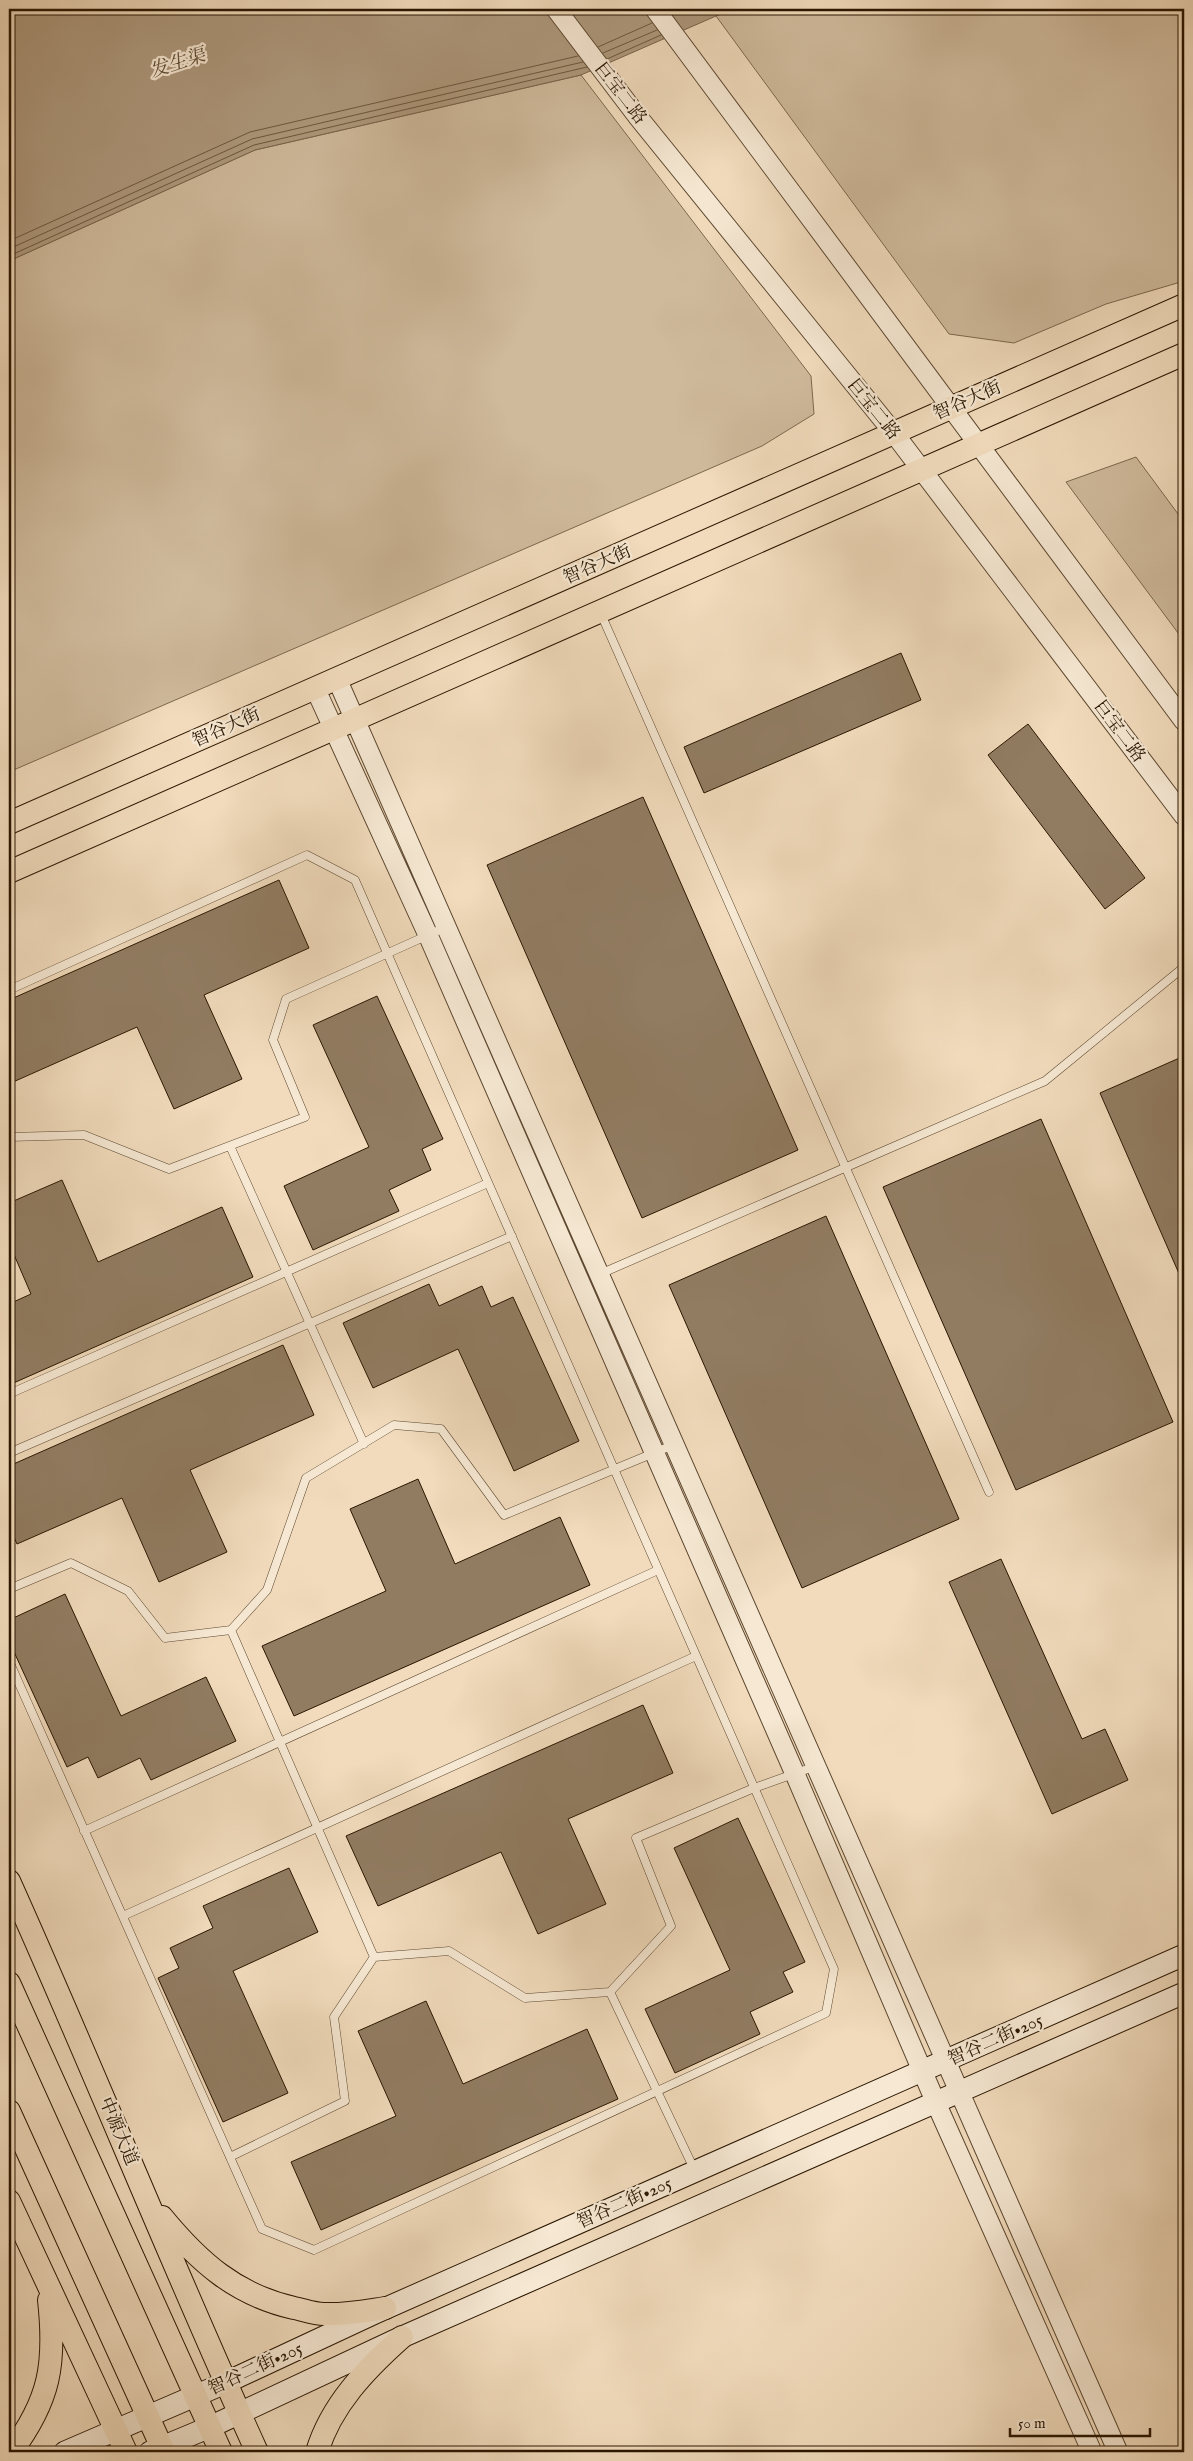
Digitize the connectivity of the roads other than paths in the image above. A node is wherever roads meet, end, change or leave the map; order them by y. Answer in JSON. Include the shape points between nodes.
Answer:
{"nodes":[{"id":1,"x":556,"y":9,"type":"edge"},
{"id":2,"x":655,"y":9,"type":"edge"},
{"id":3,"x":1184,"y":305,"type":"edge"},
{"id":4,"x":1184,"y":354,"type":"edge"},
{"id":5,"x":952,"y":407,"type":"junction"},
{"id":6,"x":893,"y":432,"type":"junction"},
{"id":7,"x":979,"y":446,"type":"junction"},
{"id":8,"x":921,"y":470,"type":"junction"},
{"id":9,"x":600,"y":612,"type":"junction"},
{"id":10,"x":337,"y":679,"type":"junction"},
{"id":11,"x":316,"y":688,"type":"junction"},
{"id":12,"x":356,"y":719,"type":"junction"},
{"id":13,"x":1184,"y":721,"type":"edge"},
{"id":14,"x":335,"y":728,"type":"junction"},
{"id":15,"x":1184,"y":816,"type":"edge"},
{"id":16,"x":9,"y":823,"type":"edge"},
{"id":17,"x":9,"y":872,"type":"edge"},
{"id":18,"x":446,"y":926,"type":"junction"},
{"id":19,"x":428,"y":935,"type":"junction"},
{"id":20,"x":387,"y":953,"type":"junction"},
{"id":21,"x":1184,"y":968,"type":"edge"},
{"id":22,"x":9,"y":990,"type":"edge"},
{"id":23,"x":10,"y":1134,"type":"edge"},
{"id":24,"x":230,"y":1146,"type":"junction"},
{"id":25,"x":845,"y":1167,"type":"junction"},
{"id":26,"x":488,"y":1183,"type":"junction"},
{"id":27,"x":512,"y":1236,"type":"junction"},
{"id":28,"x":286,"y":1272,"type":"junction"},
{"id":29,"x":600,"y":1274,"type":"junction"},
{"id":30,"x":309,"y":1323,"type":"junction"},
{"id":31,"x":9,"y":1394,"type":"edge"},
{"id":32,"x":364,"y":1444,"type":"junction"},
{"id":33,"x":675,"y":1444,"type":"junction"},
{"id":34,"x":9,"y":1453,"type":"edge"},
{"id":35,"x":655,"y":1453,"type":"junction"},
{"id":36,"x":614,"y":1470,"type":"junction"},
{"id":37,"x":989,"y":1492,"type":"dead end"},
{"id":38,"x":658,"y":1570,"type":"junction"},
{"id":39,"x":9,"y":1589,"type":"edge"},
{"id":40,"x":231,"y":1630,"type":"junction"},
{"id":41,"x":696,"y":1656,"type":"junction"},
{"id":42,"x":9,"y":1661,"type":"edge"},
{"id":43,"x":280,"y":1742,"type":"junction"},
{"id":44,"x":817,"y":1766,"type":"junction"},
{"id":45,"x":795,"y":1774,"type":"junction"},
{"id":46,"x":754,"y":1788,"type":"junction"},
{"id":47,"x":318,"y":1828,"type":"junction"},
{"id":48,"x":84,"y":1830,"type":"junction"},
{"id":49,"x":9,"y":1881,"type":"edge"},
{"id":50,"x":123,"y":1916,"type":"junction"},
{"id":51,"x":1184,"y":1954,"type":"edge"},
{"id":52,"x":374,"y":1957,"type":"junction"},
{"id":53,"x":9,"y":1983,"type":"edge"},
{"id":54,"x":610,"y":1992,"type":"junction"},
{"id":55,"x":1184,"y":1993,"type":"edge"},
{"id":56,"x":945,"y":2061,"type":"junction"},
{"id":57,"x":923,"y":2071,"type":"junction"},
{"id":58,"x":657,"y":2091,"type":"junction"},
{"id":59,"x":958,"y":2092,"type":"junction"},
{"id":60,"x":936,"y":2103,"type":"junction"},
{"id":61,"x":9,"y":2111,"type":"edge"},
{"id":62,"x":230,"y":2157,"type":"junction"},
{"id":63,"x":695,"y":2170,"type":"junction"},
{"id":64,"x":146,"y":2197,"type":"junction"},
{"id":65,"x":9,"y":2201,"type":"edge"},
{"id":66,"x":47,"y":2282,"type":"junction"},
{"id":67,"x":385,"y":2308,"type":"junction"},
{"id":68,"x":402,"y":2337,"type":"junction"},
{"id":69,"x":225,"y":2383,"type":"junction"},
{"id":70,"x":196,"y":2395,"type":"junction"},
{"id":71,"x":239,"y":2413,"type":"junction"},
{"id":72,"x":149,"y":2416,"type":"junction"},
{"id":73,"x":210,"y":2427,"type":"junction"},
{"id":74,"x":116,"y":2430,"type":"junction"},
{"id":75,"x":158,"y":2451,"type":"edge"},
{"id":76,"x":11,"y":2452,"type":"edge"},
{"id":77,"x":65,"y":2452,"type":"edge"},
{"id":78,"x":126,"y":2452,"type":"edge"},
{"id":79,"x":222,"y":2452,"type":"edge"},
{"id":80,"x":257,"y":2452,"type":"edge"},
{"id":81,"x":317,"y":2452,"type":"edge"},
{"id":82,"x":1092,"y":2452,"type":"edge"},
{"id":83,"x":1118,"y":2452,"type":"edge"}],
"edges":[{"from":1,"to":6,"type":"street","name":"巨宝二路","via":[[638,117]]},
{"from":2,"to":5,"type":"street"},
{"from":3,"to":5,"type":"main road","name":"智谷大街"},
{"from":4,"to":7,"type":"main road"},
{"from":5,"to":6,"type":"main road","name":"智谷大街"},
{"from":5,"to":7,"type":"street"},
{"from":6,"to":8,"type":"street","name":"巨宝二路"},
{"from":6,"to":10,"type":"main road","name":"智谷大街"},
{"from":7,"to":8,"type":"main road"},
{"from":7,"to":13,"type":"street"},
{"from":8,"to":9,"type":"main road"},
{"from":8,"to":15,"type":"street","name":"巨宝二路"},
{"from":9,"to":12,"type":"main road"},
{"from":9,"to":25,"type":"lane"},
{"from":10,"to":11,"type":"main road","name":"智谷大街"},
{"from":10,"to":12,"type":"street"},
{"from":11,"to":14,"type":"street"},
{"from":11,"to":16,"type":"main road","name":"智谷大街"},
{"from":12,"to":14,"type":"main road"},
{"from":12,"to":18,"type":"street"},
{"from":14,"to":17,"type":"main road"},
{"from":14,"to":19,"type":"street"},
{"from":18,"to":19,"type":"lane"},
{"from":18,"to":29,"type":"street"},
{"from":19,"to":20,"type":"lane"},
{"from":19,"to":35,"type":"street"},
{"from":20,"to":22,"type":"lane","via":[[355,880],[306,855]]},
{"from":20,"to":24,"type":"lane","via":[[286,999],[273,1040],[305,1117]]},
{"from":20,"to":26,"type":"lane"},
{"from":21,"to":25,"type":"lane","via":[[1045,1081]]},
{"from":23,"to":24,"type":"lane","via":[[84,1135],[169,1169]]},
{"from":24,"to":28,"type":"lane"},
{"from":25,"to":29,"type":"lane"},
{"from":25,"to":37,"type":"lane"},
{"from":26,"to":27,"type":"lane"},
{"from":26,"to":28,"type":"lane"},
{"from":27,"to":30,"type":"lane"},
{"from":27,"to":36,"type":"lane"},
{"from":28,"to":30,"type":"lane"},
{"from":28,"to":31,"type":"lane"},
{"from":29,"to":33,"type":"street"},
{"from":30,"to":32,"type":"lane"},
{"from":30,"to":34,"type":"lane"},
{"from":32,"to":36,"type":"lane","via":[[394,1425],[441,1429],[504,1515]]},
{"from":32,"to":40,"type":"lane","via":[[306,1478],[267,1590]]},
{"from":33,"to":35,"type":"lane"},
{"from":33,"to":44,"type":"street"},
{"from":35,"to":36,"type":"lane"},
{"from":35,"to":45,"type":"street"},
{"from":36,"to":38,"type":"lane"},
{"from":38,"to":41,"type":"lane"},
{"from":38,"to":43,"type":"lane"},
{"from":39,"to":40,"type":"lane","via":[[71,1563],[128,1592],[165,1638]]},
{"from":40,"to":43,"type":"lane"},
{"from":41,"to":46,"type":"lane"},
{"from":41,"to":47,"type":"lane"},
{"from":42,"to":48,"type":"lane"},
{"from":43,"to":47,"type":"lane"},
{"from":43,"to":48,"type":"lane"},
{"from":44,"to":45,"type":"lane"},
{"from":44,"to":56,"type":"street"},
{"from":45,"to":46,"type":"lane"},
{"from":45,"to":57,"type":"street"},
{"from":46,"to":54,"type":"lane","via":[[636,1838],[671,1926]]},
{"from":46,"to":58,"type":"lane","via":[[834,1970],[826,2013]]},
{"from":47,"to":50,"type":"lane"},
{"from":47,"to":52,"type":"lane"},
{"from":48,"to":50,"type":"lane"},
{"from":49,"to":64,"type":"main road","name":"中源大道"},
{"from":50,"to":62,"type":"lane"},
{"from":51,"to":56,"type":"main road","name":"智谷二街•205"},
{"from":52,"to":54,"type":"lane","via":[[449,1951],[525,1998]]},
{"from":52,"to":62,"type":"lane","via":[[334,2017],[345,2101]]},
{"from":53,"to":70,"type":"main road"},
{"from":54,"to":58,"type":"lane"},
{"from":55,"to":59,"type":"main road","name":"智谷二街•205"},
{"from":56,"to":57,"type":"main road","name":"智谷二街•205"},
{"from":56,"to":59,"type":"street"},
{"from":57,"to":60,"type":"street"},
{"from":57,"to":63,"type":"main road","name":"智谷二街•205"},
{"from":58,"to":62,"type":"lane","via":[[314,2250],[262,2229]]},
{"from":58,"to":63,"type":"lane"},
{"from":59,"to":60,"type":"main road","name":"智谷二街•205"},
{"from":59,"to":83,"type":"street"},
{"from":60,"to":68,"type":"main road","name":"智谷二街•205"},
{"from":60,"to":82,"type":"street"},
{"from":61,"to":72,"type":"main road"},
{"from":63,"to":67,"type":"main road","name":"智谷二街•205"},
{"from":64,"to":67,"type":"main road","via":[[210,2268],[261,2298],[322,2314]]},
{"from":64,"to":69,"type":"main road","name":"中源大道"},
{"from":65,"to":66,"type":"main road"},
{"from":66,"to":74,"type":"main road"},
{"from":66,"to":76,"type":"main road","via":[[53,2349],[49,2373],[36,2414]]},
{"from":67,"to":69,"type":"main road","name":"智谷二街•205"},
{"from":68,"to":71,"type":"main road","name":"智谷二街•205"},
{"from":68,"to":81,"type":"main road","via":[[356,2382],[330,2420]]},
{"from":69,"to":70,"type":"main road","name":"智谷二街•205"},
{"from":69,"to":71,"type":"main road","name":"中源大道"},
{"from":70,"to":72,"type":"main road","name":"智谷二街•205"},
{"from":70,"to":73,"type":"main road"},
{"from":71,"to":73,"type":"main road","name":"智谷二街•205"},
{"from":71,"to":80,"type":"main road","name":"中源大道"},
{"from":72,"to":74,"type":"main road","name":"智谷二街•205"},
{"from":72,"to":75,"type":"main road"},
{"from":73,"to":75,"type":"main road","name":"智谷二街•205"},
{"from":73,"to":79,"type":"main road"},
{"from":74,"to":77,"type":"main road","name":"智谷二街•205"},
{"from":74,"to":78,"type":"main road"}]}
